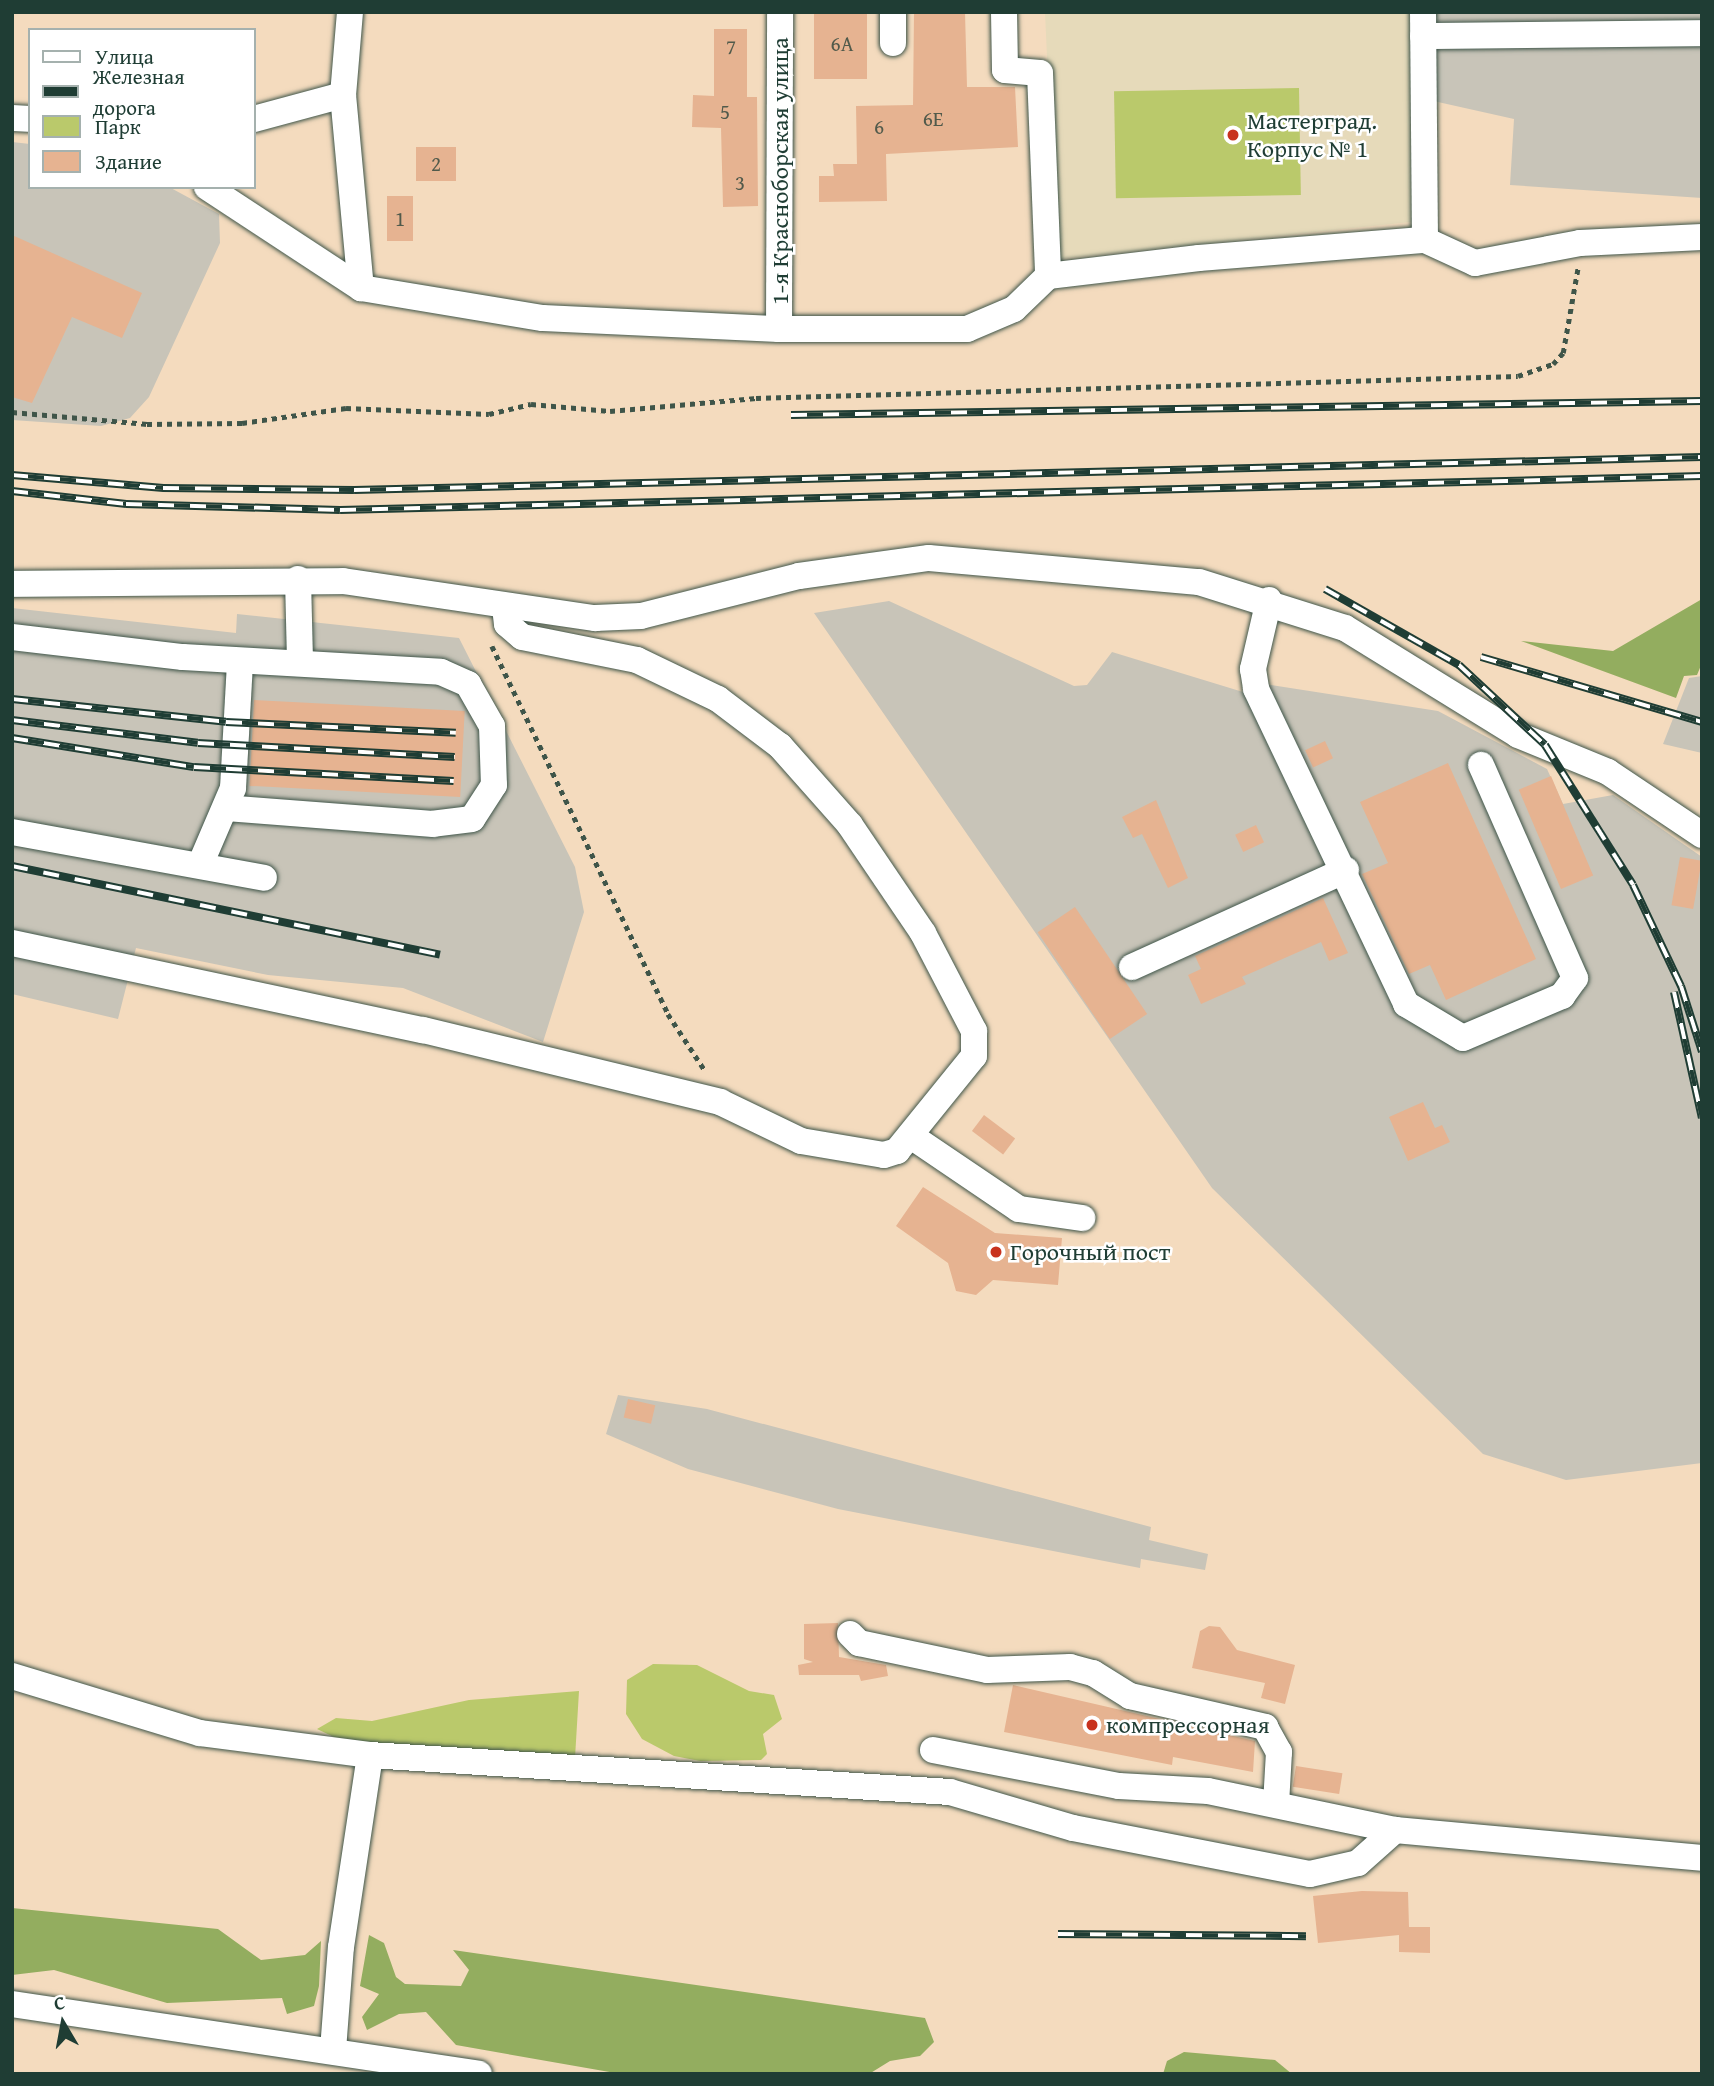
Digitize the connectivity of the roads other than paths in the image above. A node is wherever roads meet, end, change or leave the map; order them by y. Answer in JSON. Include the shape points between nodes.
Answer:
{"nodes":[{"id":1,"x":350,"y":12,"type":"edge"},
{"id":2,"x":780,"y":12,"type":"edge"},
{"id":3,"x":893,"y":12,"type":"edge"},
{"id":4,"x":1004,"y":12,"type":"edge"},
{"id":5,"x":1423,"y":24,"type":"edge"},
{"id":6,"x":1702,"y":33,"type":"edge"},
{"id":7,"x":893,"y":43,"type":"dead end"},
{"id":8,"x":343,"y":95,"type":"junction"},
{"id":9,"x":256,"y":118,"type":"edge"},
{"id":10,"x":210,"y":189,"type":"edge"},
{"id":11,"x":1702,"y":237,"type":"edge"},
{"id":12,"x":1424,"y":240,"type":"junction"},
{"id":13,"x":1048,"y":276,"type":"junction"},
{"id":14,"x":361,"y":288,"type":"junction"},
{"id":15,"x":779,"y":329,"type":"junction"},
{"id":16,"x":298,"y":579,"type":"junction"},
{"id":17,"x":12,"y":584,"type":"edge"},
{"id":18,"x":1269,"y":600,"type":"junction"},
{"id":19,"x":505,"y":607,"type":"junction"},
{"id":20,"x":12,"y":637,"type":"edge"},
{"id":21,"x":240,"y":661,"type":"junction"},
{"id":22,"x":300,"y":663,"type":"junction"},
{"id":23,"x":1481,"y":765,"type":"dead end"},
{"id":24,"x":227,"y":808,"type":"junction"},
{"id":25,"x":12,"y":832,"type":"edge"},
{"id":26,"x":1702,"y":835,"type":"edge"},
{"id":27,"x":200,"y":865,"type":"junction"},
{"id":28,"x":1346,"y":870,"type":"junction"},
{"id":29,"x":264,"y":878,"type":"dead end"},
{"id":30,"x":12,"y":943,"type":"edge"},
{"id":31,"x":1132,"y":967,"type":"dead end"},
{"id":32,"x":911,"y":1136,"type":"junction"},
{"id":33,"x":1082,"y":1218,"type":"dead end"},
{"id":34,"x":850,"y":1634,"type":"dead end"},
{"id":35,"x":12,"y":1676,"type":"edge"},
{"id":36,"x":933,"y":1750,"type":"dead end"},
{"id":37,"x":370,"y":1755,"type":"junction"},
{"id":38,"x":1276,"y":1804,"type":"junction"},
{"id":39,"x":1395,"y":1830,"type":"junction"},
{"id":40,"x":1702,"y":1858,"type":"edge"},
{"id":41,"x":12,"y":2004,"type":"edge"},
{"id":42,"x":333,"y":2050,"type":"junction"},
{"id":43,"x":479,"y":2074,"type":"edge"}],
"edges":[{"from":1,"to":8,"type":"street"},
{"from":2,"to":15,"type":"street","name":"1-я Красноборская улица"},
{"from":3,"to":7,"type":"street"},
{"from":4,"to":13,"type":"street","via":[[1005,70],[1040,73]]},
{"from":5,"to":6,"type":"street"},
{"from":5,"to":12,"type":"street"},
{"from":8,"to":9,"type":"street"},
{"from":8,"to":14,"type":"street"},
{"from":10,"to":14,"type":"street"},
{"from":11,"to":12,"type":"street","via":[[1580,243],[1475,263]]},
{"from":12,"to":13,"type":"street"},
{"from":13,"to":15,"type":"street","via":[[1014,309],[967,329]]},
{"from":14,"to":15,"type":"street","via":[[543,318]]},
{"from":16,"to":17,"type":"street"},
{"from":16,"to":19,"type":"street","via":[[395,586]]},
{"from":16,"to":22,"type":"street"},
{"from":18,"to":19,"type":"street","via":[[1155,576],[929,558],[799,576],[641,616]]},
{"from":18,"to":26,"type":"street","via":[[1345,628],[1416,666],[1497,723],[1608,772]]},
{"from":18,"to":28,"type":"street","via":[[1253,669],[1256,689]]},
{"from":19,"to":32,"type":"street","via":[[507,624],[522,637],[637,660],[718,699],[780,746],[850,824],[923,933],[974,1031],[974,1056]]},
{"from":20,"to":21,"type":"street"},
{"from":21,"to":22,"type":"street"},
{"from":21,"to":24,"type":"street","via":[[236,771]]},
{"from":22,"to":24,"type":"street","via":[[432,671],[468,684],[496,741],[489,800],[472,819],[433,824]]},
{"from":23,"to":28,"type":"street","via":[[1572,967],[1573,989],[1476,1035],[1444,1032],[1406,1004]]},
{"from":24,"to":27,"type":"street"},
{"from":25,"to":27,"type":"street"},
{"from":27,"to":29,"type":"street"},
{"from":28,"to":31,"type":"street"},
{"from":30,"to":32,"type":"street","via":[[423,1030],[720,1102],[801,1140],[884,1154]]},
{"from":32,"to":33,"type":"street","via":[[1019,1209]]},
{"from":34,"to":38,"type":"street","via":[[859,1643],[987,1670],[1070,1667],[1093,1672],[1130,1696],[1265,1727],[1279,1752]]},
{"from":35,"to":37,"type":"street","via":[[200,1733]]},
{"from":36,"to":38,"type":"street","via":[[1119,1786],[1208,1791]]},
{"from":37,"to":39,"type":"street","via":[[950,1792],[1073,1828],[1310,1874],[1358,1863]]},
{"from":37,"to":42,"type":"street","via":[[342,1936]]},
{"from":38,"to":39,"type":"street"},
{"from":39,"to":40,"type":"street"},
{"from":41,"to":42,"type":"street"},
{"from":42,"to":43,"type":"street"}]}
